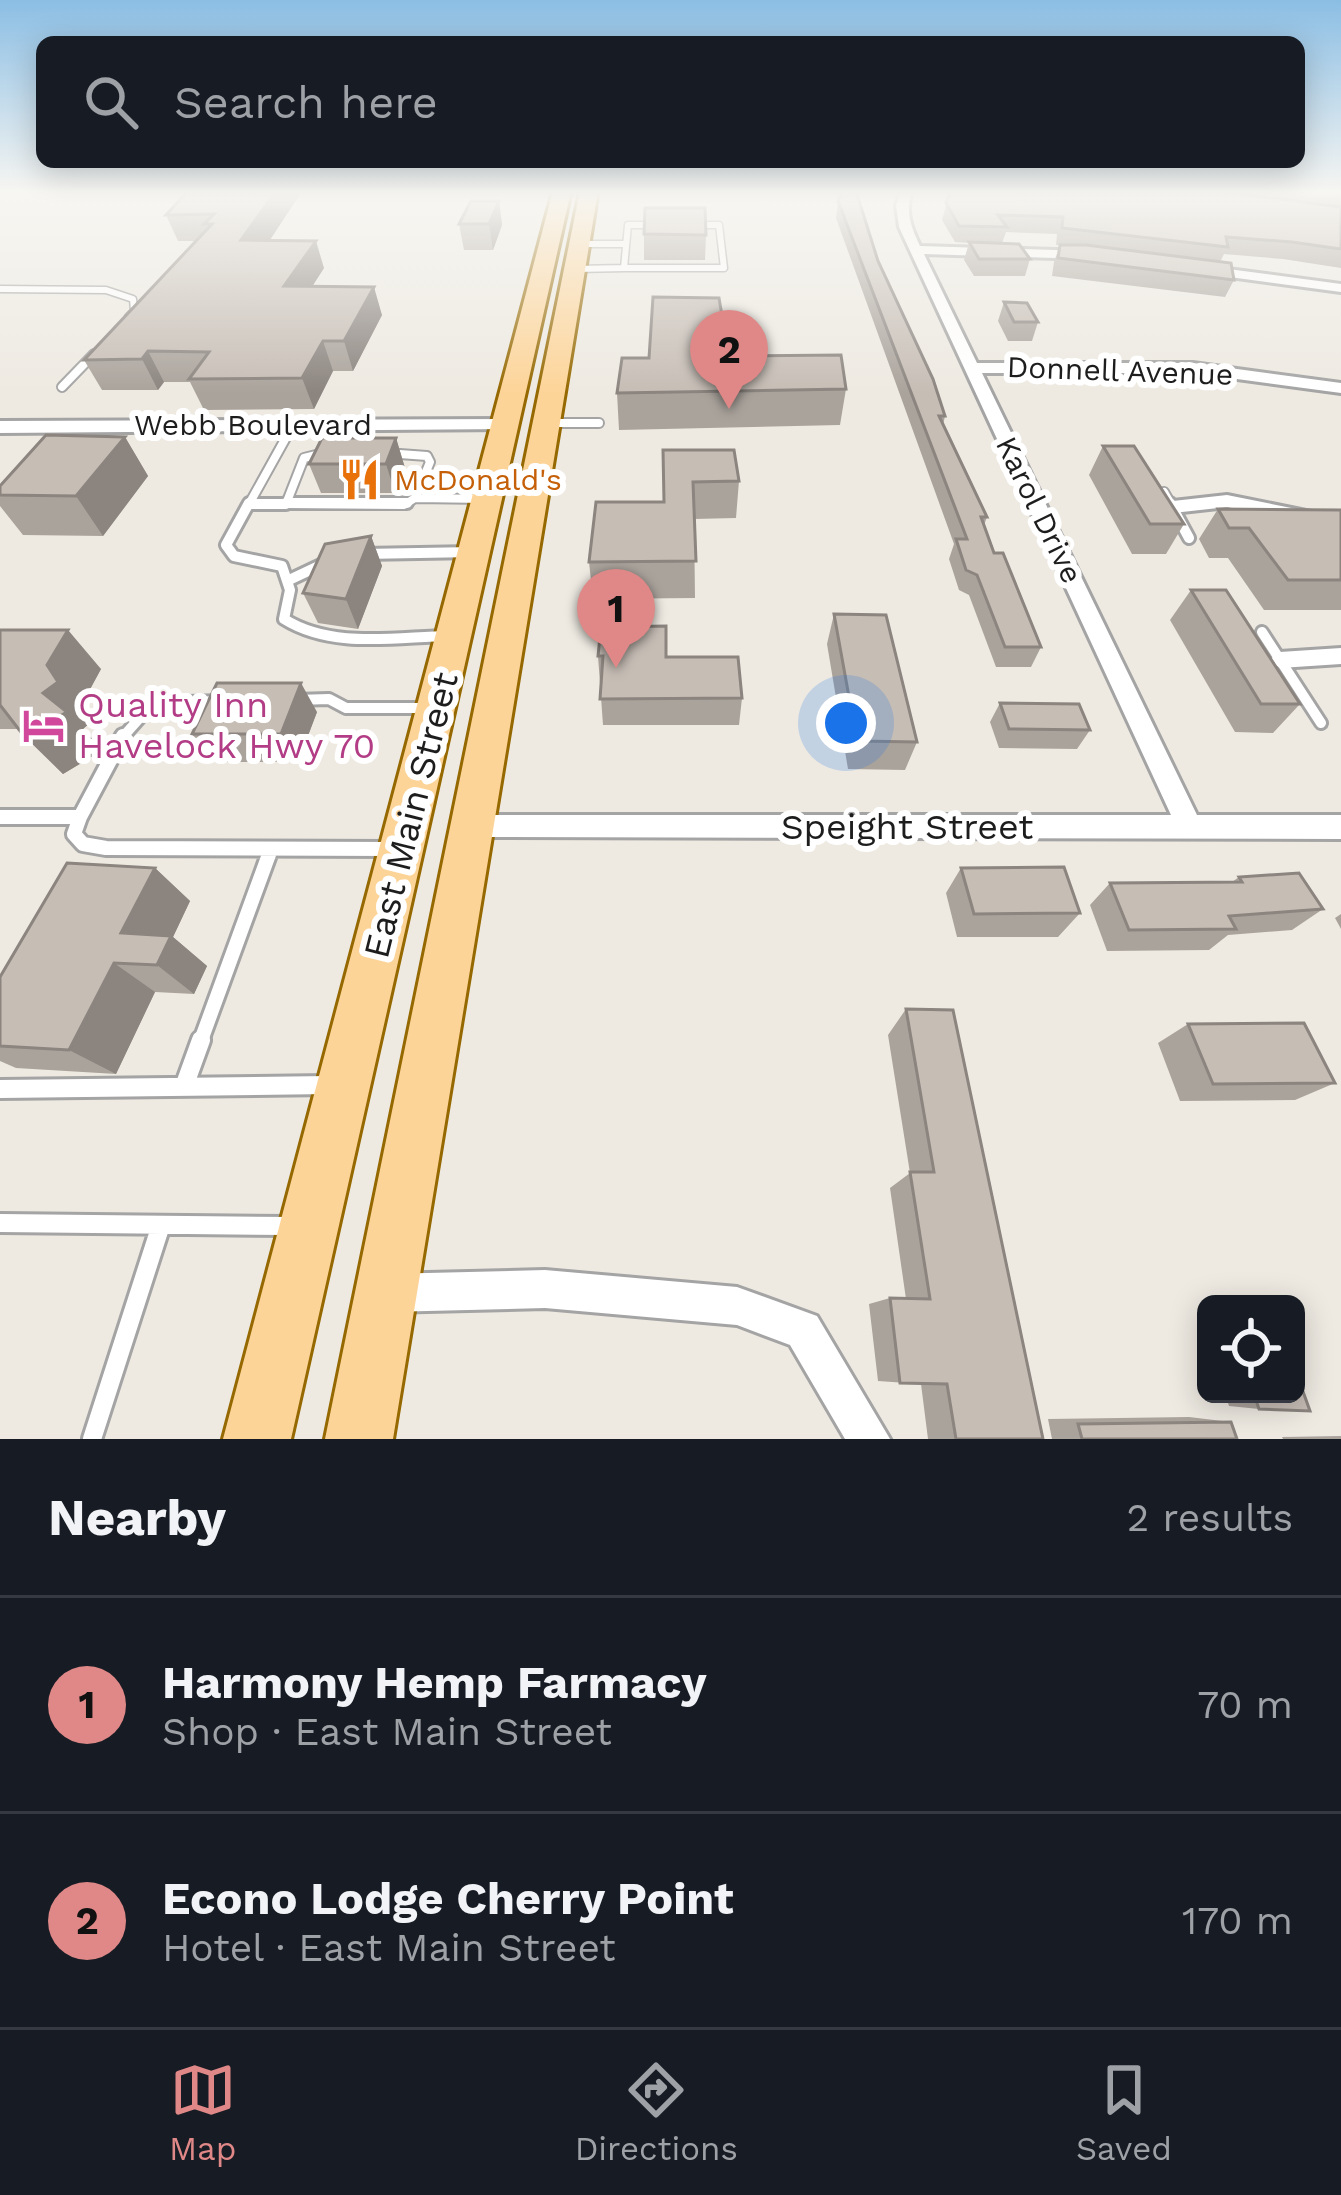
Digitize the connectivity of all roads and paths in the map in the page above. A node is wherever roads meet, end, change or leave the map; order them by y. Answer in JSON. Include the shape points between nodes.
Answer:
{"nodes":[{"id":1,"x":546,"y":258,"type":"edge"},
{"id":2,"x":577,"y":258,"type":"edge"},
{"id":3,"x":586,"y":258,"type":"edge"},
{"id":4,"x":625,"y":258,"type":"edge"},
{"id":5,"x":723,"y":258,"type":"edge"},
{"id":6,"x":920,"y":258,"type":"edge"},
{"id":7,"x":624,"y":268,"type":"junction"},
{"id":8,"x":1196,"y":269,"type":"edge"},
{"id":9,"x":1341,"y":288,"type":"edge"},
{"id":10,"x":0,"y":290,"type":"edge"},
{"id":11,"x":121,"y":325,"type":"edge"},
{"id":12,"x":108,"y":340,"type":"edge"},
{"id":13,"x":523,"y":355,"type":"junction"},
{"id":14,"x":970,"y":368,"type":"junction"},
{"id":15,"x":62,"y":387,"type":"dead end"},
{"id":16,"x":1341,"y":388,"type":"edge"},
{"id":17,"x":599,"y":423,"type":"dead end"},
{"id":18,"x":527,"y":424,"type":"junction"},
{"id":19,"x":293,"y":425,"type":"junction"},
{"id":20,"x":0,"y":427,"type":"edge"},
{"id":21,"x":341,"y":451,"type":"edge"},
{"id":22,"x":377,"y":452,"type":"edge"},
{"id":23,"x":415,"y":498,"type":"junction"},
{"id":24,"x":1168,"y":500,"type":"joint"},
{"id":25,"x":249,"y":503,"type":"junction"},
{"id":26,"x":286,"y":504,"type":"junction"},
{"id":27,"x":509,"y":511,"type":"junction"},
{"id":28,"x":1341,"y":524,"type":"edge"},
{"id":29,"x":1189,"y":538,"type":"edge"},
{"id":30,"x":475,"y":552,"type":"junction"},
{"id":31,"x":352,"y":556,"type":"edge"},
{"id":32,"x":336,"y":559,"type":"edge"},
{"id":33,"x":287,"y":580,"type":"junction"},
{"id":34,"x":1262,"y":632,"type":"dead end"},
{"id":35,"x":455,"y":636,"type":"junction"},
{"id":36,"x":1341,"y":656,"type":"edge"},
{"id":37,"x":1280,"y":660,"type":"junction"},
{"id":38,"x":282,"y":700,"type":"edge"},
{"id":39,"x":234,"y":701,"type":"edge"},
{"id":40,"x":437,"y":708,"type":"junction"},
{"id":41,"x":1321,"y":723,"type":"dead end"},
{"id":42,"x":0,"y":817,"type":"edge"},
{"id":43,"x":80,"y":817,"type":"junction"},
{"id":44,"x":472,"y":826,"type":"junction"},
{"id":45,"x":1190,"y":826,"type":"junction"},
{"id":46,"x":1341,"y":827,"type":"edge"},
{"id":47,"x":140,"y":848,"type":"junction"},
{"id":48,"x":271,"y":849,"type":"junction"},
{"id":49,"x":402,"y":849,"type":"junction"},
{"id":50,"x":127,"y":868,"type":"edge"},
{"id":51,"x":184,"y":1084,"type":"junction"},
{"id":52,"x":344,"y":1086,"type":"junction"},
{"id":53,"x":0,"y":1089,"type":"edge"},
{"id":54,"x":0,"y":1222,"type":"edge"},
{"id":55,"x":164,"y":1226,"type":"junction"},
{"id":56,"x":309,"y":1226,"type":"junction"},
{"id":57,"x":386,"y":1293,"type":"junction"},
{"id":58,"x":92,"y":1439,"type":"edge"},
{"id":59,"x":257,"y":1439,"type":"edge"},
{"id":60,"x":359,"y":1439,"type":"edge"},
{"id":61,"x":869,"y":1439,"type":"edge"}],
"edges":[{"from":1,"to":13,"type":"main road","name":"East Main Street"},
{"from":2,"to":18,"type":"main road","name":"East Main Street"},
{"from":3,"to":7,"type":"lane"},
{"from":4,"to":7,"type":"lane"},
{"from":5,"to":7,"type":"lane","via":[[724,268]]},
{"from":6,"to":14,"type":"street","name":"Karol Drive"},
{"from":8,"to":9,"type":"street"},
{"from":10,"to":11,"type":"lane","via":[[124,294],[134,305]]},
{"from":12,"to":15,"type":"lane"},
{"from":13,"to":18,"type":"main road","name":"East Main Street"},
{"from":13,"to":18,"type":"main road","via":[[533,381]]},
{"from":14,"to":16,"type":"street","name":"Donnell Avenue","via":[[1193,368]]},
{"from":14,"to":45,"type":"street","name":"Karol Drive"},
{"from":17,"to":18,"type":"lane"},
{"from":18,"to":19,"type":"street","name":"Webb Boulevard"},
{"from":18,"to":27,"type":"main road","name":"East Main Street"},
{"from":19,"to":20,"type":"street","name":"Webb Boulevard"},
{"from":19,"to":25,"type":"lane"},
{"from":21,"to":26,"type":"lane","via":[[304,458]]},
{"from":22,"to":23,"type":"lane","via":[[427,456]]},
{"from":23,"to":26,"type":"lane","via":[[404,505]]},
{"from":23,"to":27,"type":"lane"},
{"from":24,"to":28,"type":"street","via":[[1227,501]]},
{"from":24,"to":29,"type":"lane"},
{"from":25,"to":26,"type":"lane"},
{"from":25,"to":33,"type":"lane","via":[[226,545],[234,556],[282,566]]},
{"from":27,"to":30,"type":"main road","name":"East Main Street"},
{"from":27,"to":44,"type":"main road","name":"East Main Street"},
{"from":30,"to":31,"type":"lane"},
{"from":30,"to":35,"type":"main road","name":"East Main Street"},
{"from":32,"to":33,"type":"lane"},
{"from":33,"to":35,"type":"lane","via":[[284,619],[298,632]]},
{"from":34,"to":37,"type":"lane"},
{"from":35,"to":40,"type":"main road","name":"East Main Street"},
{"from":36,"to":37,"type":"street"},
{"from":37,"to":41,"type":"lane"},
{"from":38,"to":40,"type":"lane"},
{"from":39,"to":43,"type":"lane","via":[[144,708]]},
{"from":40,"to":49,"type":"main road","name":"East Main Street"},
{"from":42,"to":43,"type":"lane"},
{"from":43,"to":47,"type":"lane","via":[[74,834],[83,844]]},
{"from":44,"to":45,"type":"street","name":"Speight Street"},
{"from":44,"to":57,"type":"main road","name":"East Main Street"},
{"from":45,"to":46,"type":"street","name":"Speight Street"},
{"from":47,"to":48,"type":"lane"},
{"from":47,"to":50,"type":"lane"},
{"from":48,"to":49,"type":"lane"},
{"from":48,"to":51,"type":"lane"},
{"from":49,"to":52,"type":"main road","name":"East Main Street"},
{"from":51,"to":52,"type":"lane"},
{"from":51,"to":53,"type":"lane"},
{"from":52,"to":56,"type":"main road","name":"East Main Street"},
{"from":54,"to":55,"type":"lane"},
{"from":55,"to":56,"type":"lane"},
{"from":55,"to":58,"type":"lane"},
{"from":56,"to":59,"type":"main road","name":"East Main Street"},
{"from":57,"to":60,"type":"main road","name":"East Main Street"},
{"from":57,"to":61,"type":"street","via":[[545,1288],[737,1306],[802,1330]]}]}
